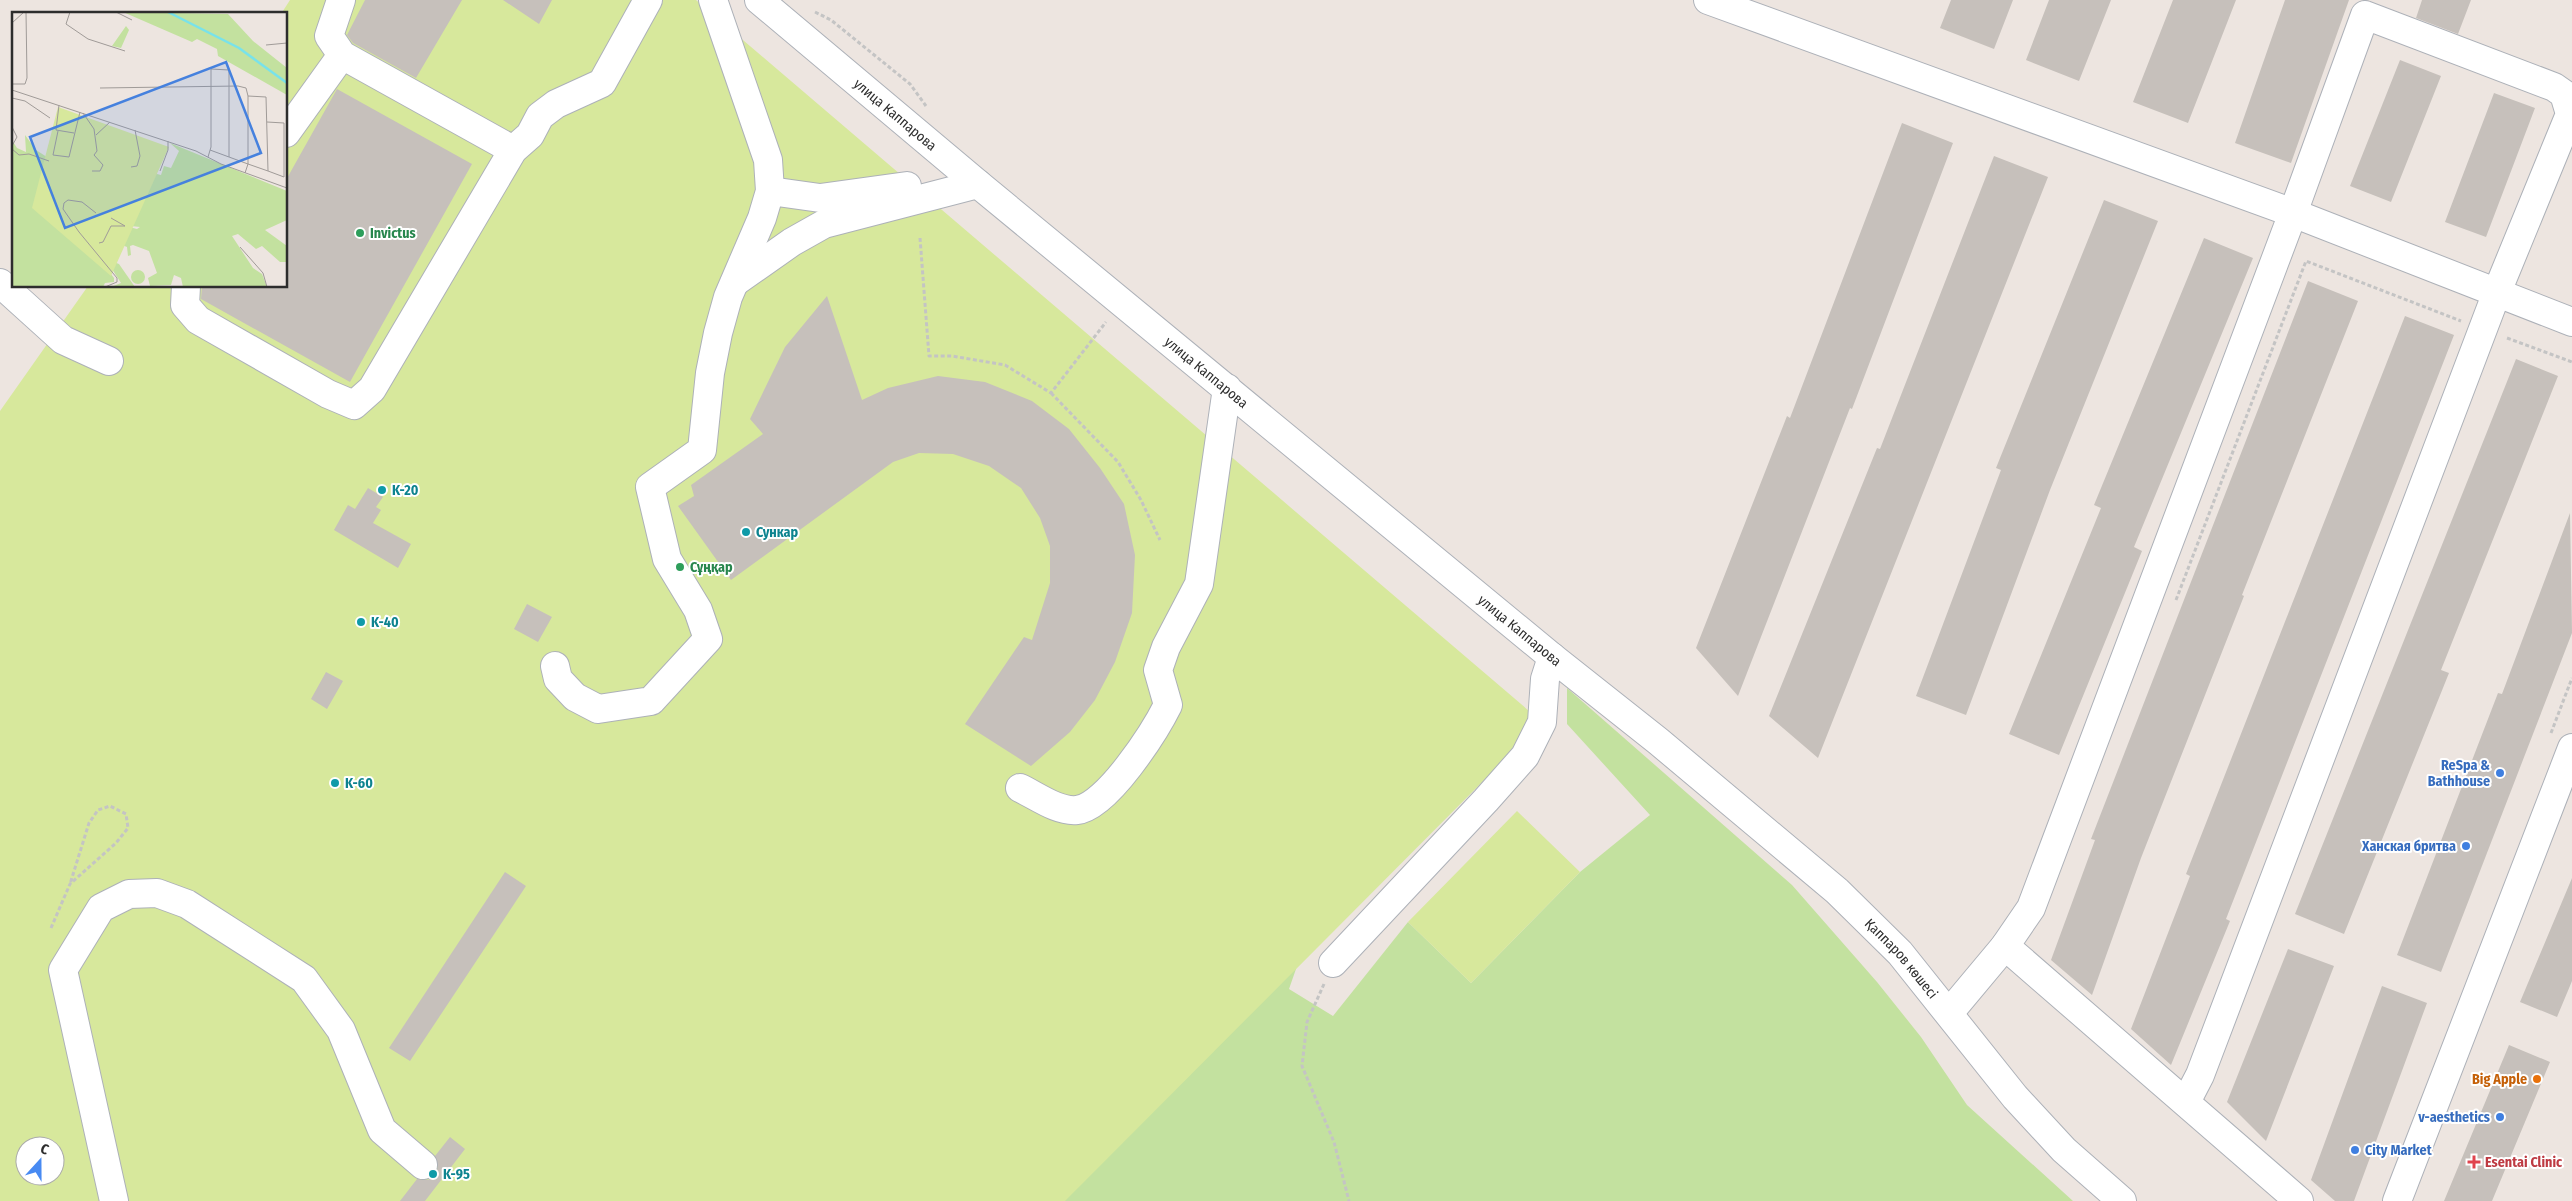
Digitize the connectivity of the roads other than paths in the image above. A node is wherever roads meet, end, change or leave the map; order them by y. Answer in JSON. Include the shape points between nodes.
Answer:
{"nodes":[{"id":1,"x":341,"y":0,"type":"edge"},
{"id":2,"x":648,"y":0,"type":"edge"},
{"id":3,"x":713,"y":0,"type":"edge"},
{"id":4,"x":759,"y":0,"type":"edge"},
{"id":5,"x":1708,"y":0,"type":"edge"},
{"id":6,"x":2368,"y":7,"type":"edge"},
{"id":7,"x":342,"y":55,"type":"junction"},
{"id":8,"x":288,"y":130,"type":"edge"},
{"id":9,"x":513,"y":150,"type":"junction"},
{"id":10,"x":969,"y":177,"type":"junction"},
{"id":11,"x":770,"y":191,"type":"junction"},
{"id":12,"x":2293,"y":213,"type":"junction"},
{"id":13,"x":735,"y":282,"type":"junction"},
{"id":14,"x":0,"y":283,"type":"edge"},
{"id":15,"x":186,"y":288,"type":"edge"},
{"id":16,"x":2497,"y":292,"type":"junction"},
{"id":17,"x":2572,"y":322,"type":"edge"},
{"id":18,"x":109,"y":361,"type":"dead end"},
{"id":19,"x":1227,"y":388,"type":"junction"},
{"id":20,"x":1552,"y":657,"type":"junction"},
{"id":21,"x":555,"y":666,"type":"dead end"},
{"id":22,"x":1658,"y":741,"type":"joint"},
{"id":23,"x":2572,"y":748,"type":"edge"},
{"id":24,"x":1020,"y":788,"type":"dead end"},
{"id":25,"x":2006,"y":946,"type":"junction"},
{"id":26,"x":1333,"y":963,"type":"road end"},
{"id":27,"x":1948,"y":1013,"type":"junction"},
{"id":28,"x":2186,"y":1102,"type":"junction"},
{"id":29,"x":423,"y":1165,"type":"dead end"},
{"id":30,"x":114,"y":1201,"type":"edge"},
{"id":31,"x":2122,"y":1201,"type":"edge"},
{"id":32,"x":2299,"y":1201,"type":"edge"},
{"id":33,"x":2397,"y":1201,"type":"edge"}],
"edges":[{"from":1,"to":7,"type":"street","via":[[329,36]]},
{"from":2,"to":9,"type":"street","via":[[602,83],[556,104],[540,116],[530,135]]},
{"from":3,"to":11,"type":"street","via":[[768,160]]},
{"from":4,"to":10,"type":"street","name":"улица Каппарова"},
{"from":5,"to":12,"type":"street"},
{"from":6,"to":12,"type":"street"},
{"from":6,"to":16,"type":"street","via":[[2554,87],[2564,94],[2569,103],[2570,114]]},
{"from":7,"to":8,"type":"street"},
{"from":7,"to":9,"type":"street"},
{"from":9,"to":15,"type":"street","via":[[372,389],[354,404],[328,394],[198,320],[185,305]]},
{"from":10,"to":11,"type":"street","via":[[820,198]]},
{"from":10,"to":13,"type":"street","via":[[824,224]]},
{"from":10,"to":19,"type":"street","name":"улица Каппарова"},
{"from":11,"to":13,"type":"street"},
{"from":12,"to":16,"type":"street"},
{"from":12,"to":25,"type":"street","via":[[2031,908]]},
{"from":13,"to":21,"type":"street","via":[[728,297],[710,373],[702,450],[650,487],[667,559],[698,610],[708,639],[650,701],[598,709],[575,697],[558,679]]},
{"from":14,"to":18,"type":"street","via":[[63,340]]},
{"from":16,"to":17,"type":"street"},
{"from":16,"to":28,"type":"street","via":[[2204,1066]]},
{"from":19,"to":20,"type":"street","name":"улица Каппарова"},
{"from":19,"to":24,"type":"street","via":[[1199,584],[1166,647],[1158,670],[1168,705],[1113,787],[1096,801],[1079,810],[1066,810]]},
{"from":20,"to":22,"type":"street","name":"улица Каппарова"},
{"from":20,"to":26,"type":"street","via":[[1545,679],[1542,722],[1525,756]]},
{"from":22,"to":27,"type":"street","name":"Қаппаров көшесі","via":[[1837,891],[1900,952]]},
{"from":23,"to":33,"type":"street"},
{"from":25,"to":27,"type":"street"},
{"from":25,"to":28,"type":"street"},
{"from":27,"to":31,"type":"street","name":"Қаппаров көшесі","via":[[2015,1097],[2064,1150]]},
{"from":28,"to":32,"type":"street"},
{"from":29,"to":30,"type":"street","via":[[382,1130],[341,1030],[304,980],[187,904],[157,892],[129,894],[101,908],[63,970]]}]}
